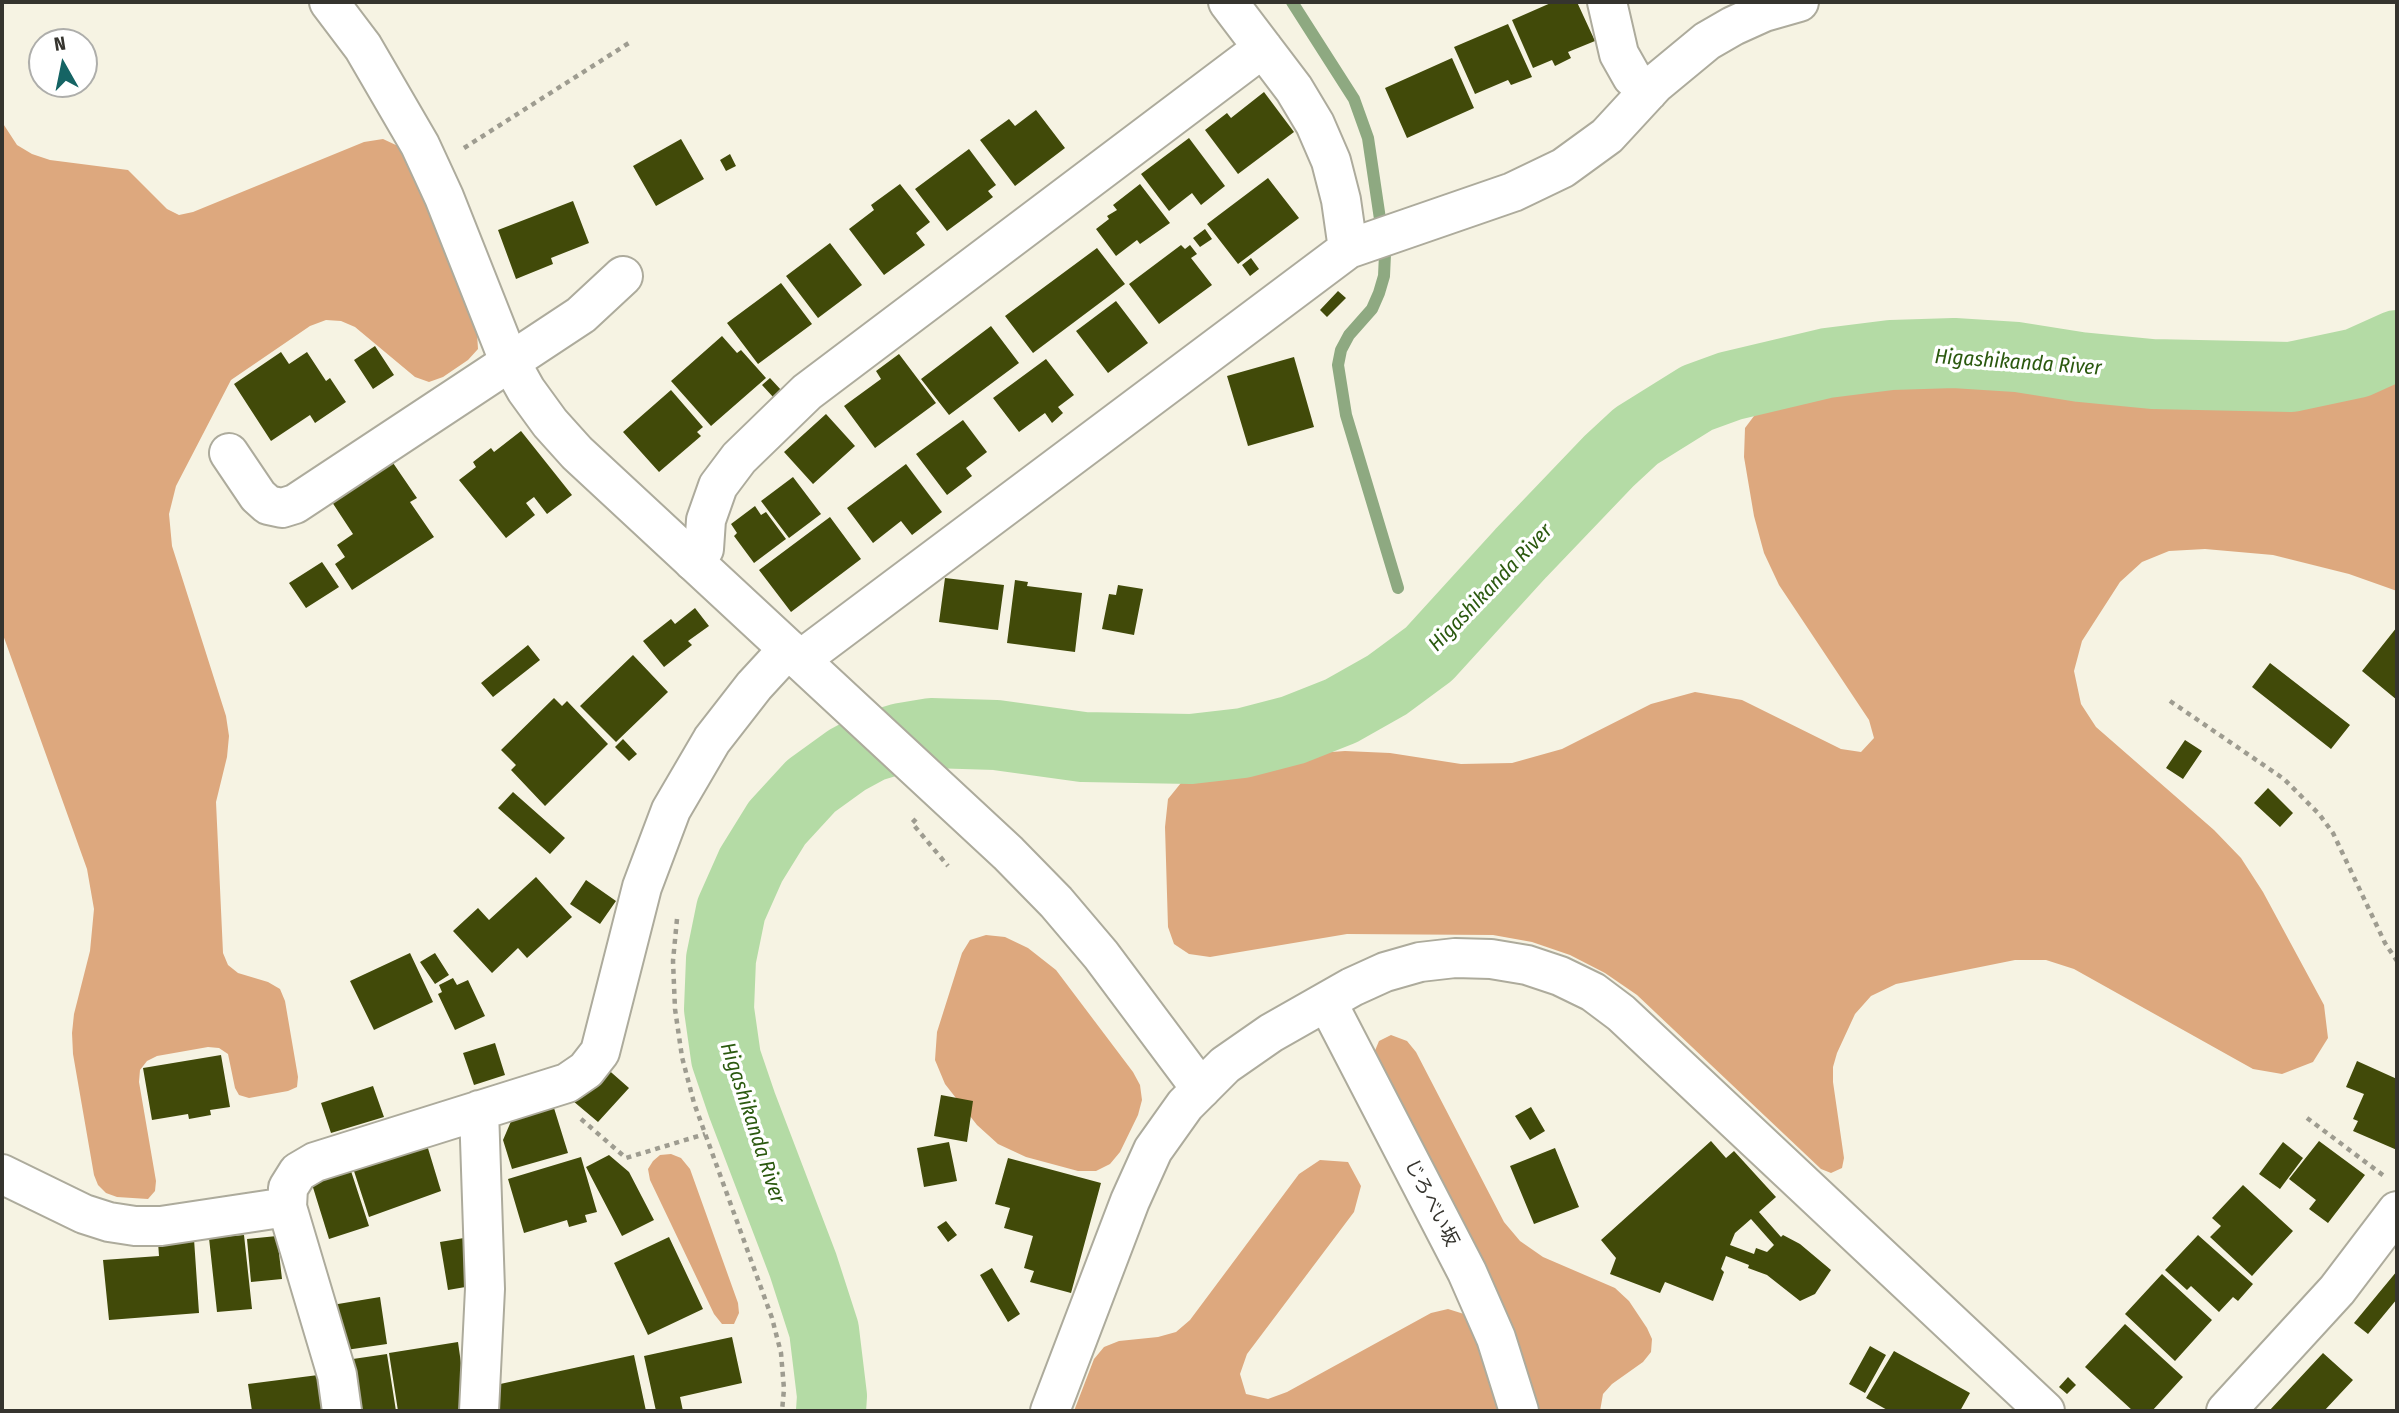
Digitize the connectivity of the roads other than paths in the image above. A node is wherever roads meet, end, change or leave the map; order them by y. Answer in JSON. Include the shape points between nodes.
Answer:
{"nodes":[{"id":1,"x":329,"y":2,"type":"edge"},
{"id":2,"x":1228,"y":2,"type":"edge"},
{"id":3,"x":1607,"y":2,"type":"edge"},
{"id":4,"x":1799,"y":2,"type":"edge"},
{"id":5,"x":1263,"y":48,"type":"junction"},
{"id":6,"x":1648,"y":92,"type":"junction"},
{"id":7,"x":1348,"y":249,"type":"junction"},
{"id":8,"x":623,"y":276,"type":"dead end"},
{"id":9,"x":510,"y":363,"type":"junction"},
{"id":10,"x":229,"y":453,"type":"dead end"},
{"id":11,"x":693,"y":561,"type":"junction"},
{"id":12,"x":794,"y":654,"type":"junction"},
{"id":13,"x":1327,"y":1002,"type":"junction"},
{"id":14,"x":1201,"y":1089,"type":"junction"},
{"id":15,"x":480,"y":1110,"type":"junction"},
{"id":16,"x":2,"y":1174,"type":"edge"},
{"id":17,"x":2392,"y":1195,"type":"edge"},
{"id":18,"x":286,"y":1207,"type":"junction"},
{"id":19,"x":342,"y":1411,"type":"edge"},
{"id":20,"x":479,"y":1411,"type":"edge"},
{"id":21,"x":1049,"y":1411,"type":"edge"},
{"id":22,"x":1519,"y":1411,"type":"edge"},
{"id":23,"x":2045,"y":1411,"type":"edge"},
{"id":24,"x":2226,"y":1411,"type":"edge"}],
"edges":[{"from":1,"to":9,"type":"street","via":[[393,96],[431,169]]},
{"from":2,"to":5,"type":"street"},
{"from":3,"to":6,"type":"street","via":[[1619,54],[1632,77]]},
{"from":4,"to":6,"type":"street","via":[[1764,12],[1707,41]]},
{"from":5,"to":7,"type":"street","via":[[1294,89],[1331,161]]},
{"from":5,"to":11,"type":"street","via":[[807,392],[739,458],[718,486],[706,520],[704,549]]},
{"from":6,"to":7,"type":"street","via":[[1586,154],[1539,181]]},
{"from":7,"to":12,"type":"street"},
{"from":8,"to":9,"type":"street","via":[[581,315]]},
{"from":9,"to":10,"type":"street","via":[[295,504],[282,508],[268,505]]},
{"from":9,"to":11,"type":"street","via":[[550,423],[577,453]]},
{"from":11,"to":12,"type":"street"},
{"from":12,"to":14,"type":"street","via":[[1056,902]]},
{"from":12,"to":15,"type":"street","via":[[754,686],[712,740],[671,810],[642,887],[600,1052],[586,1070],[567,1083]]},
{"from":13,"to":14,"type":"street","via":[[1271,1033],[1225,1065]]},
{"from":13,"to":22,"type":"street","name":"じろべい坂","via":[[1467,1272],[1496,1339]]},
{"from":13,"to":23,"type":"street","via":[[1385,972],[1455,958],[1527,965],[1593,992],[1622,1013]]},
{"from":14,"to":21,"type":"street","via":[[1153,1150]]},
{"from":15,"to":18,"type":"street","via":[[315,1162],[298,1172],[288,1188]]},
{"from":15,"to":20,"type":"street","via":[[485,1289]]},
{"from":16,"to":18,"type":"street","via":[[84,1214],[135,1226]]},
{"from":17,"to":24,"type":"street","via":[[2337,1290]]},
{"from":18,"to":19,"type":"street","via":[[337,1375]]}]}
